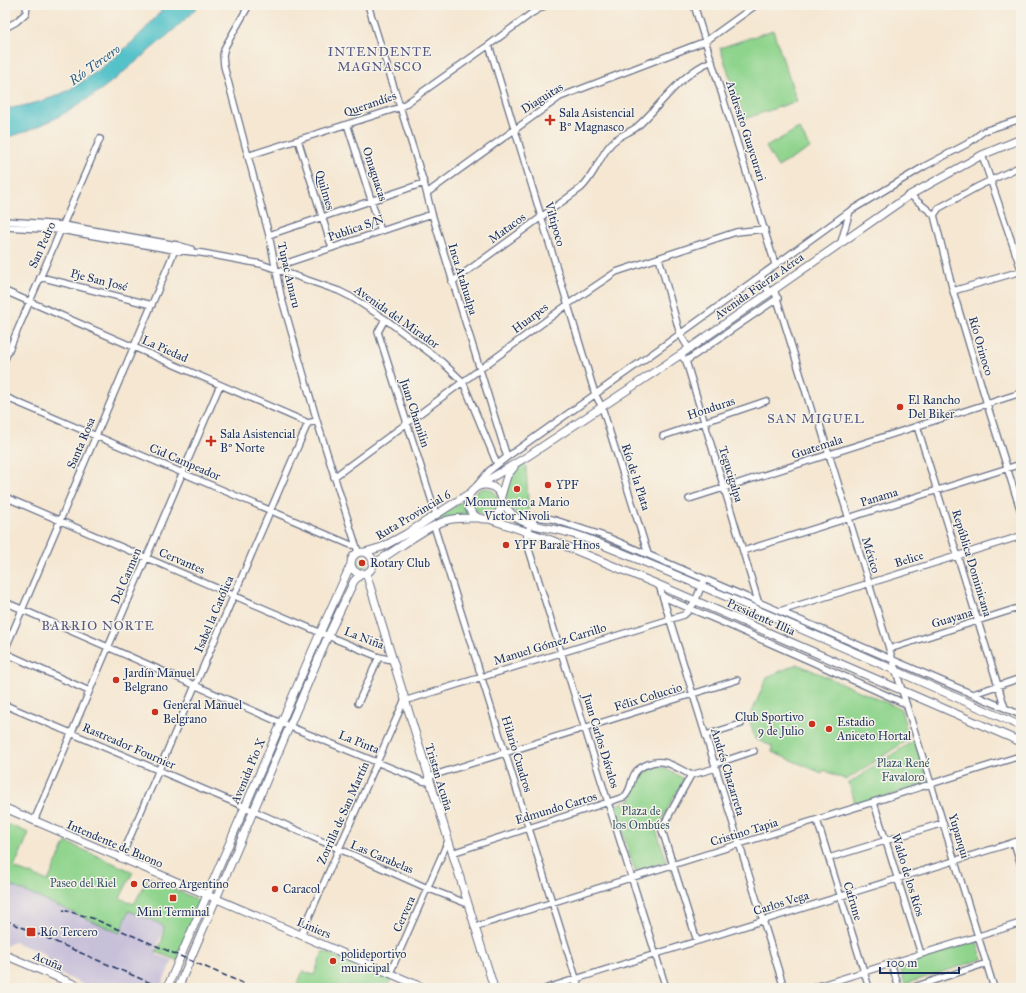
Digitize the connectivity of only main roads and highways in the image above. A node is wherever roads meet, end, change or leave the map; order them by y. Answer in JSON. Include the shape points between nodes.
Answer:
{"nodes":[{"id":1,"x":1021,"y":139,"type":"edge"},
{"id":2,"x":516,"y":463,"type":"junction"},
{"id":3,"x":474,"y":489,"type":"junction"},
{"id":4,"x":501,"y":498,"type":"junction"},
{"id":5,"x":480,"y":518,"type":"junction"},
{"id":6,"x":489,"y":519,"type":"junction"},
{"id":7,"x":529,"y":528,"type":"junction"},
{"id":8,"x":360,"y":550,"type":"junction"},
{"id":9,"x":351,"y":564,"type":"junction"},
{"id":10,"x":373,"y":564,"type":"junction"},
{"id":11,"x":364,"y":573,"type":"junction"},
{"id":12,"x":1021,"y":726,"type":"edge"},
{"id":13,"x":1021,"y":742,"type":"edge"},
{"id":14,"x":5,"y":808,"type":"edge"},
{"id":15,"x":207,"y":895,"type":"junction"},
{"id":16,"x":216,"y":899,"type":"junction"},
{"id":17,"x":5,"y":955,"type":"edge"},
{"id":18,"x":65,"y":984,"type":"edge"},
{"id":19,"x":83,"y":988,"type":"edge"},
{"id":20,"x":167,"y":988,"type":"edge"},
{"id":21,"x":178,"y":988,"type":"edge"},
{"id":22,"x":424,"y":988,"type":"edge"},
{"id":23,"x":494,"y":988,"type":"edge"}],
"edges":[{"from":1,"to":2,"type":"main road","name":"Avenida Fuerza Aérea","via":[[982,155],[910,195],[689,349]]},
{"from":2,"to":3,"type":"main road","name":"Ruta Provincial 6"},
{"from":2,"to":4,"type":"main road","via":[[503,485]]},
{"from":3,"to":4,"type":"main road","via":[[491,486]]},
{"from":3,"to":5,"type":"main road","via":[[467,503],[468,508]]},
{"from":3,"to":8,"type":"main road","name":"Ruta Provincial 6","via":[[388,544],[375,550]]},
{"from":4,"to":6,"type":"main road","via":[[500,510]]},
{"from":4,"to":7,"type":"main road","name":"Presidente Illia","via":[[511,515]]},
{"from":5,"to":6,"type":"main road"},
{"from":5,"to":10,"type":"main road","name":"Ruta Provincial 6","via":[[448,520],[434,526]]},
{"from":6,"to":7,"type":"main road","name":"Presidente Illia"},
{"from":7,"to":12,"type":"main road","name":"Presidente Illia","via":[[580,536]]},
{"from":7,"to":13,"type":"main road","name":"Presidente Illia"},
{"from":8,"to":9,"type":"main road","via":[[353,557]]},
{"from":8,"to":10,"type":"main road","via":[[371,557]]},
{"from":9,"to":11,"type":"main road","via":[[354,570]]},
{"from":9,"to":15,"type":"main road","name":"Avenida Pio X"},
{"from":10,"to":11,"type":"main road"},
{"from":11,"to":16,"type":"main road","name":"Avenida Pio X","via":[[354,580],[328,636]]},
{"from":11,"to":23,"type":"main road","name":"Tristan Acuña"},
{"from":14,"to":15,"type":"main road","name":"Intendente de Buono"},
{"from":15,"to":16,"type":"main road","name":"Intendente de Buono"},
{"from":15,"to":20,"type":"main road","name":"Avenida Pio X"},
{"from":16,"to":21,"type":"main road","name":"Avenida Pio X"},
{"from":16,"to":22,"type":"main road","name":"Liniers"},
{"from":17,"to":18,"type":"main road","name":"Acuña"},
{"from":18,"to":19,"type":"main road","name":"Acuña"}]}
